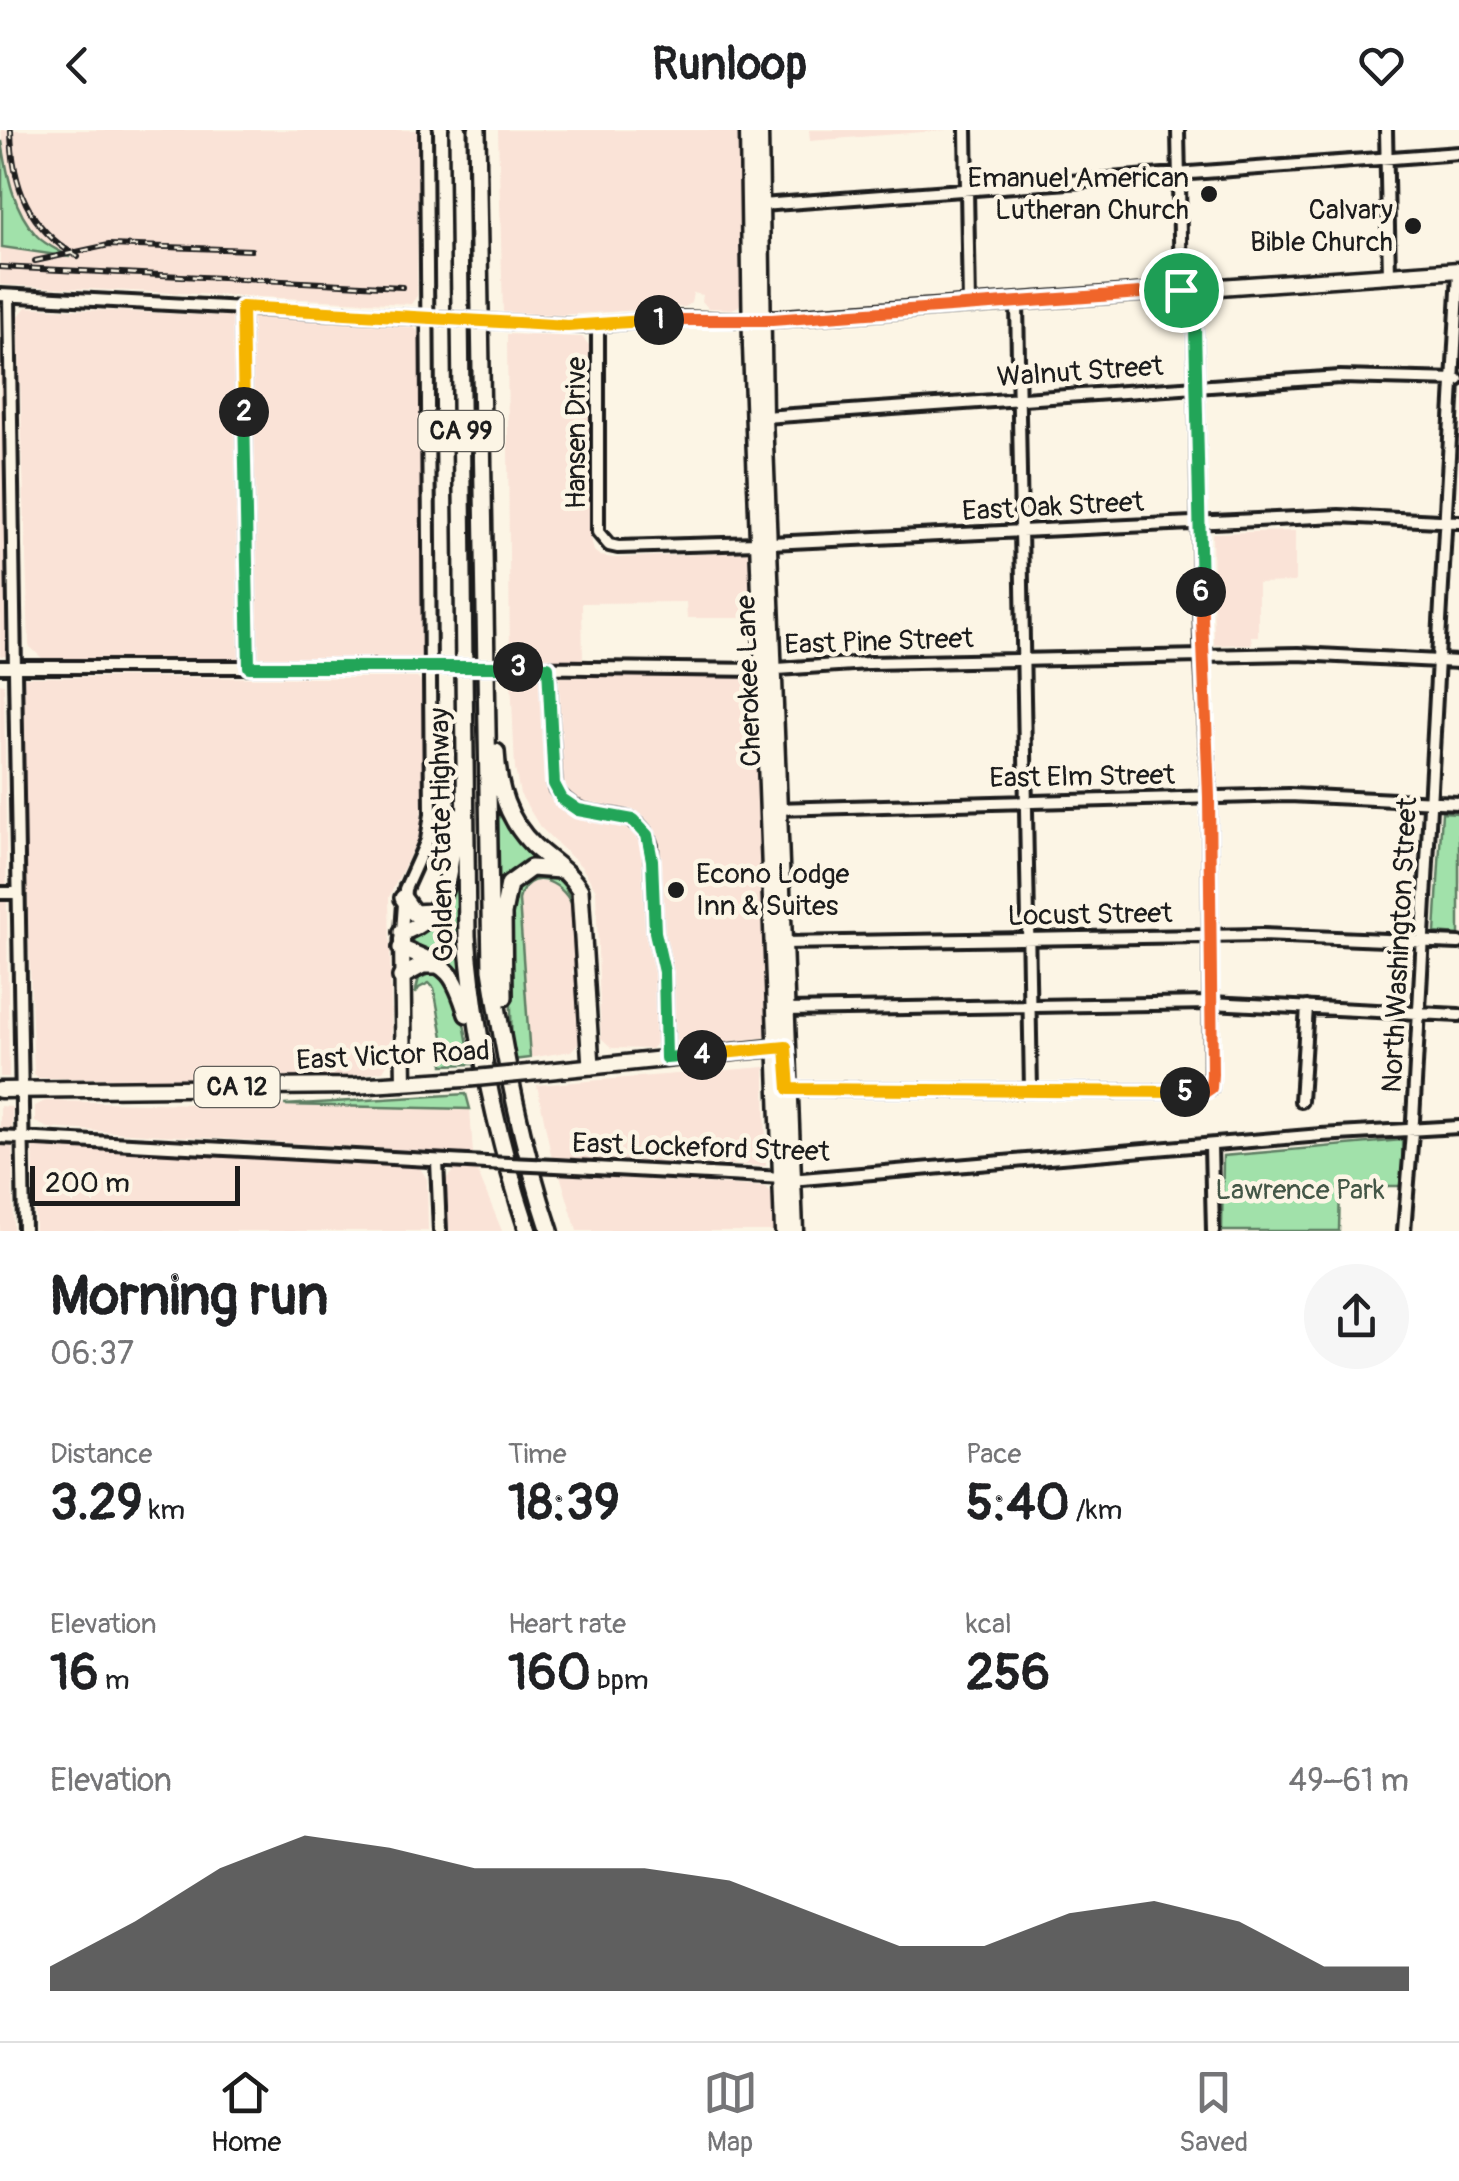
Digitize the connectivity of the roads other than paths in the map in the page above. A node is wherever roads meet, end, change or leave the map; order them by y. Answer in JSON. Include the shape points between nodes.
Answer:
{"nodes":[{"id":1,"x":426,"y":130,"type":"edge"},
{"id":2,"x":458,"y":130,"type":"edge"},
{"id":3,"x":477,"y":130,"type":"edge"},
{"id":4,"x":748,"y":130,"type":"edge"},
{"id":5,"x":760,"y":130,"type":"edge"},
{"id":6,"x":966,"y":130,"type":"edge"},
{"id":7,"x":1178,"y":130,"type":"edge"},
{"id":8,"x":1386,"y":130,"type":"edge"},
{"id":9,"x":1459,"y":154,"type":"edge"},
{"id":10,"x":1386,"y":159,"type":"junction"},
{"id":11,"x":1179,"y":174,"type":"junction"},
{"id":12,"x":967,"y":188,"type":"junction"},
{"id":13,"x":761,"y":205,"type":"junction"},
{"id":14,"x":1459,"y":271,"type":"edge"},
{"id":15,"x":1389,"y":275,"type":"junction"},
{"id":16,"x":1181,"y":290,"type":"junction"},
{"id":17,"x":4,"y":296,"type":"edge"},
{"id":18,"x":1017,"y":303,"type":"junction"},
{"id":19,"x":970,"y":306,"type":"junction"},
{"id":20,"x":242,"y":307,"type":"junction"},
{"id":21,"x":426,"y":318,"type":"junction"},
{"id":22,"x":756,"y":320,"type":"junction"},
{"id":23,"x":598,"y":326,"type":"junction"},
{"id":24,"x":1457,"y":380,"type":"edge"},
{"id":25,"x":1196,"y":387,"type":"junction"},
{"id":26,"x":1017,"y":399,"type":"junction"},
{"id":27,"x":764,"y":417,"type":"junction"},
{"id":28,"x":1453,"y":521,"type":"edge"},
{"id":29,"x":1198,"y":522,"type":"junction"},
{"id":30,"x":1021,"y":531,"type":"junction"},
{"id":31,"x":603,"y":540,"type":"joint"},
{"id":32,"x":764,"y":543,"type":"junction"},
{"id":33,"x":1202,"y":656,"type":"junction"},
{"id":34,"x":1024,"y":660,"type":"junction"},
{"id":35,"x":1438,"y":660,"type":"junction"},
{"id":36,"x":1459,"y":662,"type":"edge"},
{"id":37,"x":0,"y":667,"type":"edge"},
{"id":38,"x":16,"y":667,"type":"junction"},
{"id":39,"x":249,"y":667,"type":"junction"},
{"id":40,"x":430,"y":667,"type":"junction"},
{"id":41,"x":548,"y":667,"type":"junction"},
{"id":42,"x":768,"y":669,"type":"junction"},
{"id":43,"x":484,"y":674,"type":"junction"},
{"id":44,"x":464,"y":732,"type":"junction"},
{"id":45,"x":1209,"y":797,"type":"junction"},
{"id":46,"x":1026,"y":801,"type":"junction"},
{"id":47,"x":1430,"y":802,"type":"junction"},
{"id":48,"x":1459,"y":803,"type":"edge"},
{"id":49,"x":772,"y":809,"type":"junction"},
{"id":50,"x":563,"y":870,"type":"junction"},
{"id":51,"x":0,"y":892,"type":"edge"},
{"id":52,"x":18,"y":892,"type":"junction"},
{"id":53,"x":403,"y":898,"type":"junction"},
{"id":54,"x":432,"y":912,"type":"junction"},
{"id":55,"x":1210,"y":935,"type":"junction"},
{"id":56,"x":1030,"y":939,"type":"junction"},
{"id":57,"x":402,"y":940,"type":"junction"},
{"id":58,"x":1422,"y":941,"type":"junction"},
{"id":59,"x":782,"y":943,"type":"junction"},
{"id":60,"x":1459,"y":943,"type":"edge"},
{"id":61,"x":441,"y":966,"type":"junction"},
{"id":62,"x":402,"y":977,"type":"junction"},
{"id":63,"x":1210,"y":1002,"type":"junction"},
{"id":64,"x":1030,"y":1005,"type":"junction"},
{"id":65,"x":1308,"y":1007,"type":"junction"},
{"id":66,"x":785,"y":1010,"type":"junction"},
{"id":67,"x":1418,"y":1013,"type":"junction"},
{"id":68,"x":1459,"y":1015,"type":"edge"},
{"id":69,"x":781,"y":1047,"type":"junction"},
{"id":70,"x":403,"y":1054,"type":"junction"},
{"id":71,"x":666,"y":1058,"type":"junction"},
{"id":72,"x":506,"y":1061,"type":"junction"},
{"id":73,"x":592,"y":1066,"type":"junction"},
{"id":74,"x":404,"y":1083,"type":"junction"},
{"id":75,"x":374,"y":1085,"type":"junction"},
{"id":76,"x":488,"y":1085,"type":"junction"},
{"id":77,"x":22,"y":1089,"type":"junction"},
{"id":78,"x":782,"y":1089,"type":"junction"},
{"id":79,"x":0,"y":1090,"type":"edge"},
{"id":80,"x":1031,"y":1091,"type":"junction"},
{"id":81,"x":1302,"y":1101,"type":"dead end"},
{"id":82,"x":1459,"y":1127,"type":"edge"},
{"id":83,"x":1412,"y":1131,"type":"junction"},
{"id":84,"x":0,"y":1138,"type":"edge"},
{"id":85,"x":23,"y":1139,"type":"junction"},
{"id":86,"x":1211,"y":1146,"type":"junction"},
{"id":87,"x":437,"y":1161,"type":"junction"},
{"id":88,"x":787,"y":1178,"type":"junction"},
{"id":89,"x":24,"y":1231,"type":"edge"},
{"id":90,"x":440,"y":1231,"type":"edge"},
{"id":91,"x":528,"y":1231,"type":"edge"},
{"id":92,"x":550,"y":1231,"type":"edge"},
{"id":93,"x":783,"y":1231,"type":"edge"},
{"id":94,"x":795,"y":1231,"type":"edge"},
{"id":95,"x":1213,"y":1231,"type":"edge"},
{"id":96,"x":1404,"y":1231,"type":"edge"}],
"edges":[{"from":1,"to":21,"type":"street"},
{"from":2,"to":44,"type":"highway","name":"Golden State Highway","number":"CA 99"},
{"from":3,"to":43,"type":"highway","name":"Golden State Highway","number":"CA 99"},
{"from":4,"to":22,"type":"main road","name":"Cherokee Lane"},
{"from":5,"to":13,"type":"main road","name":"Cherokee Lane"},
{"from":6,"to":12,"type":"street"},
{"from":7,"to":11,"type":"street"},
{"from":8,"to":10,"type":"street"},
{"from":9,"to":10,"type":"street"},
{"from":10,"to":11,"type":"street"},
{"from":10,"to":15,"type":"street"},
{"from":11,"to":12,"type":"street"},
{"from":11,"to":16,"type":"street"},
{"from":12,"to":13,"type":"street"},
{"from":12,"to":19,"type":"street"},
{"from":13,"to":22,"type":"main road","name":"Cherokee Lane"},
{"from":14,"to":15,"type":"main road"},
{"from":14,"to":24,"type":"street","name":"North Washington Street"},
{"from":15,"to":16,"type":"main road"},
{"from":16,"to":18,"type":"main road"},
{"from":16,"to":25,"type":"street","via":[[1195,328]]},
{"from":17,"to":20,"type":"street"},
{"from":17,"to":38,"type":"street"},
{"from":18,"to":19,"type":"main road"},
{"from":18,"to":26,"type":"street"},
{"from":19,"to":22,"type":"main road"},
{"from":20,"to":21,"type":"street"},
{"from":20,"to":39,"type":"street"},
{"from":21,"to":23,"type":"street","bridge":true},
{"from":21,"to":40,"type":"street"},
{"from":22,"to":23,"type":"street"},
{"from":22,"to":27,"type":"main road","name":"Cherokee Lane"},
{"from":22,"to":32,"type":"main road","name":"Cherokee Lane"},
{"from":23,"to":31,"type":"street","name":"Hansen Drive"},
{"from":24,"to":25,"type":"street","name":"Walnut Street","via":[[1340,376]]},
{"from":24,"to":28,"type":"street","name":"North Washington Street"},
{"from":25,"to":26,"type":"street","name":"Walnut Street"},
{"from":25,"to":29,"type":"street"},
{"from":26,"to":27,"type":"street","name":"Walnut Street"},
{"from":26,"to":30,"type":"street"},
{"from":27,"to":32,"type":"main road","name":"Cherokee Lane"},
{"from":28,"to":29,"type":"street","name":"East Oak Street","via":[[1339,516]]},
{"from":28,"to":35,"type":"street","name":"North Washington Street"},
{"from":29,"to":30,"type":"street","name":"East Oak Street"},
{"from":29,"to":33,"type":"street"},
{"from":30,"to":32,"type":"street","name":"East Oak Street"},
{"from":30,"to":34,"type":"street"},
{"from":31,"to":32,"type":"street","name":"East Oak Street","via":[[618,546]]},
{"from":32,"to":42,"type":"main road","name":"Cherokee Lane"},
{"from":33,"to":34,"type":"street","name":"East Pine Street"},
{"from":33,"to":35,"type":"street","name":"East Pine Street"},
{"from":33,"to":45,"type":"street"},
{"from":34,"to":42,"type":"street","name":"East Pine Street"},
{"from":34,"to":46,"type":"street"},
{"from":35,"to":36,"type":"street","name":"East Pine Street"},
{"from":35,"to":47,"type":"street","name":"North Washington Street"},
{"from":37,"to":38,"type":"street","name":"East Pine Street"},
{"from":38,"to":39,"type":"street","name":"East Pine Street"},
{"from":38,"to":52,"type":"street"},
{"from":39,"to":40,"type":"street","name":"East Pine Street"},
{"from":40,"to":41,"type":"street","name":"East Pine Street","bridge":true},
{"from":40,"to":53,"type":"street","via":[[430,827]]},
{"from":41,"to":42,"type":"street","name":"East Pine Street"},
{"from":41,"to":71,"type":"street","via":[[555,788],[578,810],[633,820],[651,846]]},
{"from":42,"to":49,"type":"main road","name":"Cherokee Lane"},
{"from":43,"to":50,"type":"highway","via":[[505,803],[533,845]]},
{"from":43,"to":72,"type":"highway","name":"Golden State Highway","number":"CA 99","via":[[491,969]]},
{"from":44,"to":54,"type":"highway","via":[[450,866]]},
{"from":44,"to":76,"type":"highway","name":"Golden State Highway","number":"CA 99","via":[[466,936]]},
{"from":45,"to":46,"type":"street","name":"East Elm Street"},
{"from":45,"to":47,"type":"street","name":"East Elm Street"},
{"from":45,"to":55,"type":"street"},
{"from":46,"to":49,"type":"street","name":"East Elm Street"},
{"from":46,"to":56,"type":"street"},
{"from":47,"to":48,"type":"street","name":"East Elm Street"},
{"from":47,"to":58,"type":"street","name":"North Washington Street"},
{"from":49,"to":59,"type":"main road","name":"Cherokee Lane"},
{"from":49,"to":69,"type":"main road","name":"Cherokee Lane"},
{"from":50,"to":72,"type":"highway","via":[[531,868],[506,892]]},
{"from":50,"to":73,"type":"highway","via":[[581,900]]},
{"from":51,"to":52,"type":"street"},
{"from":52,"to":77,"type":"street"},
{"from":53,"to":54,"type":"highway","via":[[414,914]]},
{"from":53,"to":57,"type":"street"},
{"from":54,"to":57,"type":"highway"},
{"from":55,"to":56,"type":"street","name":"Locust Street"},
{"from":55,"to":58,"type":"street","name":"Locust Street"},
{"from":55,"to":63,"type":"street"},
{"from":56,"to":59,"type":"street","name":"Locust Street"},
{"from":56,"to":64,"type":"street"},
{"from":57,"to":61,"type":"highway"},
{"from":57,"to":62,"type":"main road"},
{"from":58,"to":60,"type":"street","name":"Locust Street"},
{"from":58,"to":67,"type":"street","name":"North Washington Street"},
{"from":59,"to":66,"type":"main road","name":"Cherokee Lane"},
{"from":61,"to":62,"type":"highway","via":[[423,965]]},
{"from":61,"to":76,"type":"highway","via":[[459,988]]},
{"from":62,"to":70,"type":"main road"},
{"from":63,"to":64,"type":"street"},
{"from":63,"to":65,"type":"street"},
{"from":63,"to":80,"type":"street","via":[[1212,1074],[1205,1092]]},
{"from":64,"to":66,"type":"street"},
{"from":64,"to":80,"type":"street"},
{"from":65,"to":67,"type":"street"},
{"from":65,"to":81,"type":"street"},
{"from":66,"to":69,"type":"main road","name":"Cherokee Lane"},
{"from":67,"to":68,"type":"street"},
{"from":67,"to":83,"type":"street","name":"North Washington Street"},
{"from":69,"to":71,"type":"main road","name":"East Victor Road"},
{"from":69,"to":78,"type":"main road","name":"Cherokee Lane"},
{"from":70,"to":74,"type":"main road"},
{"from":70,"to":75,"type":"main road"},
{"from":71,"to":73,"type":"main road","name":"East Victor Road"},
{"from":72,"to":92,"type":"highway","name":"Golden State Highway","number":"CA 99"},
{"from":73,"to":74,"type":"main road","name":"East Victor Road","number":"CA 12","bridge":true},
{"from":74,"to":75,"type":"main road","name":"East Victor Road","number":"CA 12"},
{"from":75,"to":77,"type":"main road","name":"East Victor Road","number":"CA 12"},
{"from":76,"to":91,"type":"highway","name":"Golden State Highway","number":"CA 99"},
{"from":77,"to":79,"type":"main road","name":"East Victor Road","number":"CA 12"},
{"from":77,"to":85,"type":"street"},
{"from":78,"to":80,"type":"street"},
{"from":78,"to":88,"type":"main road","name":"Cherokee Lane"},
{"from":82,"to":83,"type":"street","name":"East Lockeford Street"},
{"from":83,"to":86,"type":"street","name":"East Lockeford Street"},
{"from":83,"to":96,"type":"street","name":"North Washington Street"},
{"from":84,"to":85,"type":"street","name":"East Lockeford Street"},
{"from":85,"to":87,"type":"street","name":"East Lockeford Street"},
{"from":85,"to":89,"type":"street"},
{"from":86,"to":88,"type":"street","name":"East Lockeford Street"},
{"from":86,"to":95,"type":"street"},
{"from":87,"to":88,"type":"street","name":"East Lockeford Street","bridge":true},
{"from":87,"to":90,"type":"street"},
{"from":88,"to":93,"type":"main road","name":"Cherokee Lane"},
{"from":88,"to":94,"type":"main road","name":"Cherokee Lane"}]}
